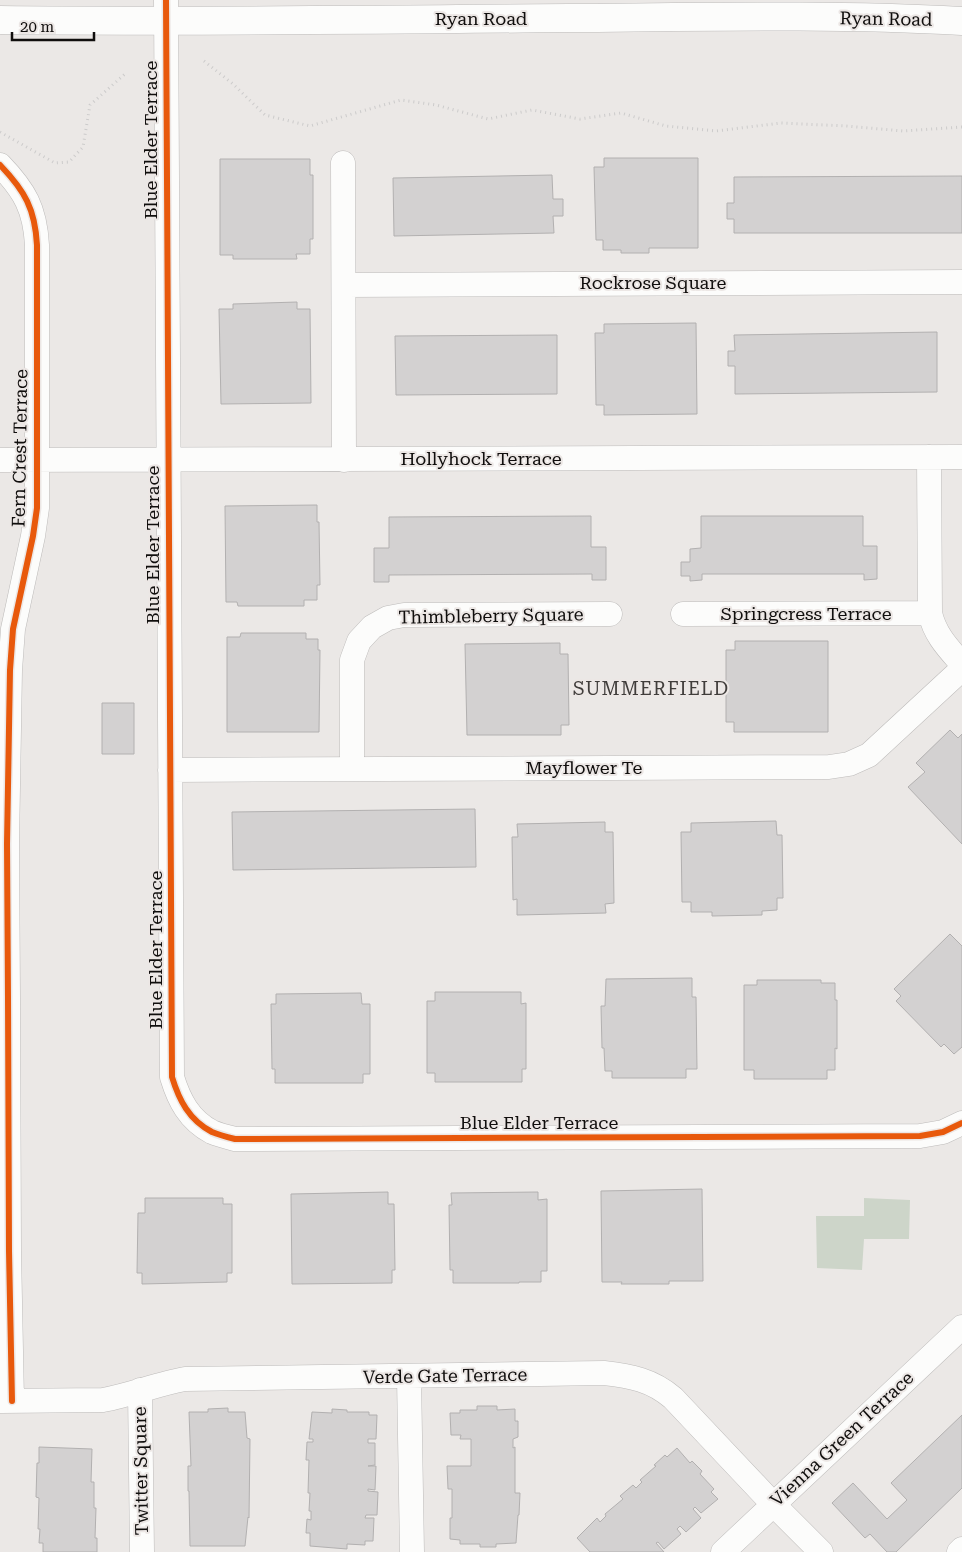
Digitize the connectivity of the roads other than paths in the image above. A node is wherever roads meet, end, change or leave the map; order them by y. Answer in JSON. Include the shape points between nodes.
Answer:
{"nodes":[{"id":1,"x":166,"y":11,"type":"edge"},
{"id":2,"x":0,"y":20,"type":"edge"},
{"id":3,"x":962,"y":21,"type":"edge"},
{"id":4,"x":343,"y":163,"type":"dead end"},
{"id":5,"x":0,"y":165,"type":"edge"},
{"id":6,"x":962,"y":282,"type":"edge"},
{"id":7,"x":344,"y":285,"type":"junction"},
{"id":8,"x":929,"y":457,"type":"junction"},
{"id":9,"x":962,"y":457,"type":"edge"},
{"id":10,"x":0,"y":460,"type":"edge"},
{"id":11,"x":37,"y":460,"type":"junction"},
{"id":12,"x":168,"y":460,"type":"junction"},
{"id":13,"x":344,"y":460,"type":"junction"},
{"id":14,"x":930,"y":613,"type":"junction"},
{"id":15,"x":610,"y":614,"type":"dead end"},
{"id":16,"x":682,"y":614,"type":"dead end"},
{"id":17,"x":962,"y":664,"type":"edge"},
{"id":18,"x":962,"y":668,"type":"edge"},
{"id":19,"x":352,"y":769,"type":"junction"},
{"id":20,"x":170,"y":770,"type":"junction"},
{"id":21,"x":4,"y":844,"type":"edge"},
{"id":22,"x":4,"y":998,"type":"edge"},
{"id":23,"x":962,"y":1123,"type":"edge"},
{"id":24,"x":4,"y":1251,"type":"edge"},
{"id":25,"x":962,"y":1327,"type":"edge"},
{"id":26,"x":409,"y":1377,"type":"junction"},
{"id":27,"x":140,"y":1390,"type":"junction"},
{"id":28,"x":6,"y":1401,"type":"edge"},
{"id":29,"x":773,"y":1504,"type":"junction"},
{"id":30,"x":962,"y":1549,"type":"edge"},
{"id":31,"x":142,"y":1552,"type":"edge"},
{"id":32,"x":412,"y":1552,"type":"edge"},
{"id":33,"x":723,"y":1552,"type":"edge"},
{"id":34,"x":821,"y":1552,"type":"edge"},
{"id":35,"x":959,"y":1552,"type":"edge"}],
"edges":[{"from":1,"to":2,"type":"main road","name":"Ryan Road"},
{"from":1,"to":3,"type":"main road","name":"Ryan Road"},
{"from":1,"to":12,"type":"street","name":"Blue Elder Terrace"},
{"from":4,"to":7,"type":"street"},
{"from":5,"to":11,"type":"street","name":"Fern Crest Terrace","via":[[25,194],[36,228]]},
{"from":6,"to":7,"type":"street","name":"Rockrose Square"},
{"from":7,"to":13,"type":"street"},
{"from":8,"to":9,"type":"street","name":"Hollyhock Terrace"},
{"from":8,"to":13,"type":"street","name":"Hollyhock Terrace"},
{"from":8,"to":14,"type":"street"},
{"from":10,"to":11,"type":"street","name":"Hollyhock Terrace"},
{"from":11,"to":12,"type":"street","name":"Hollyhock Terrace"},
{"from":11,"to":21,"type":"street","name":"Fern Crest Terrace","via":[[37,508],[13,629]]},
{"from":12,"to":13,"type":"street","name":"Hollyhock Terrace"},
{"from":12,"to":20,"type":"street","name":"Blue Elder Terrace"},
{"from":14,"to":16,"type":"street","name":"Springcress Terrace"},
{"from":14,"to":17,"type":"street","via":[[941,640]]},
{"from":15,"to":19,"type":"street","name":"Thimbleberry Square","via":[[404,615],[388,618],[372,627],[359,641],[352,660]]},
{"from":18,"to":19,"type":"street","name":"Mayflower Te","via":[[869,755],[829,768]]},
{"from":19,"to":20,"type":"street","name":"Mayflower Te"},
{"from":20,"to":23,"type":"street","name":"Blue Elder Terrace","via":[[172,1077],[179,1099],[192,1117],[212,1132],[235,1139],[910,1136],[943,1132]]},
{"from":21,"to":22,"type":"street","name":"Fern Crest Terrace"},
{"from":22,"to":24,"type":"street","name":"Fern Crest Terrace"},
{"from":24,"to":28,"type":"street","name":"Fern Crest Terrace"},
{"from":25,"to":29,"type":"street","name":"Vienna Green Terrace"},
{"from":26,"to":27,"type":"street","name":"Verde Gate Terrace","via":[[185,1379]]},
{"from":26,"to":29,"type":"street","name":"Verde Gate Terrace","via":[[604,1374],[646,1380],[673,1398]]},
{"from":26,"to":32,"type":"street"},
{"from":27,"to":28,"type":"street","name":"Verde Gate Terrace","via":[[97,1400]]},
{"from":27,"to":31,"type":"street","name":"Twitter Square"},
{"from":29,"to":33,"type":"street","name":"Vienna Green Terrace"},
{"from":29,"to":34,"type":"street","name":"Verde Gate Terrace"},
{"from":30,"to":35,"type":"street"}]}
